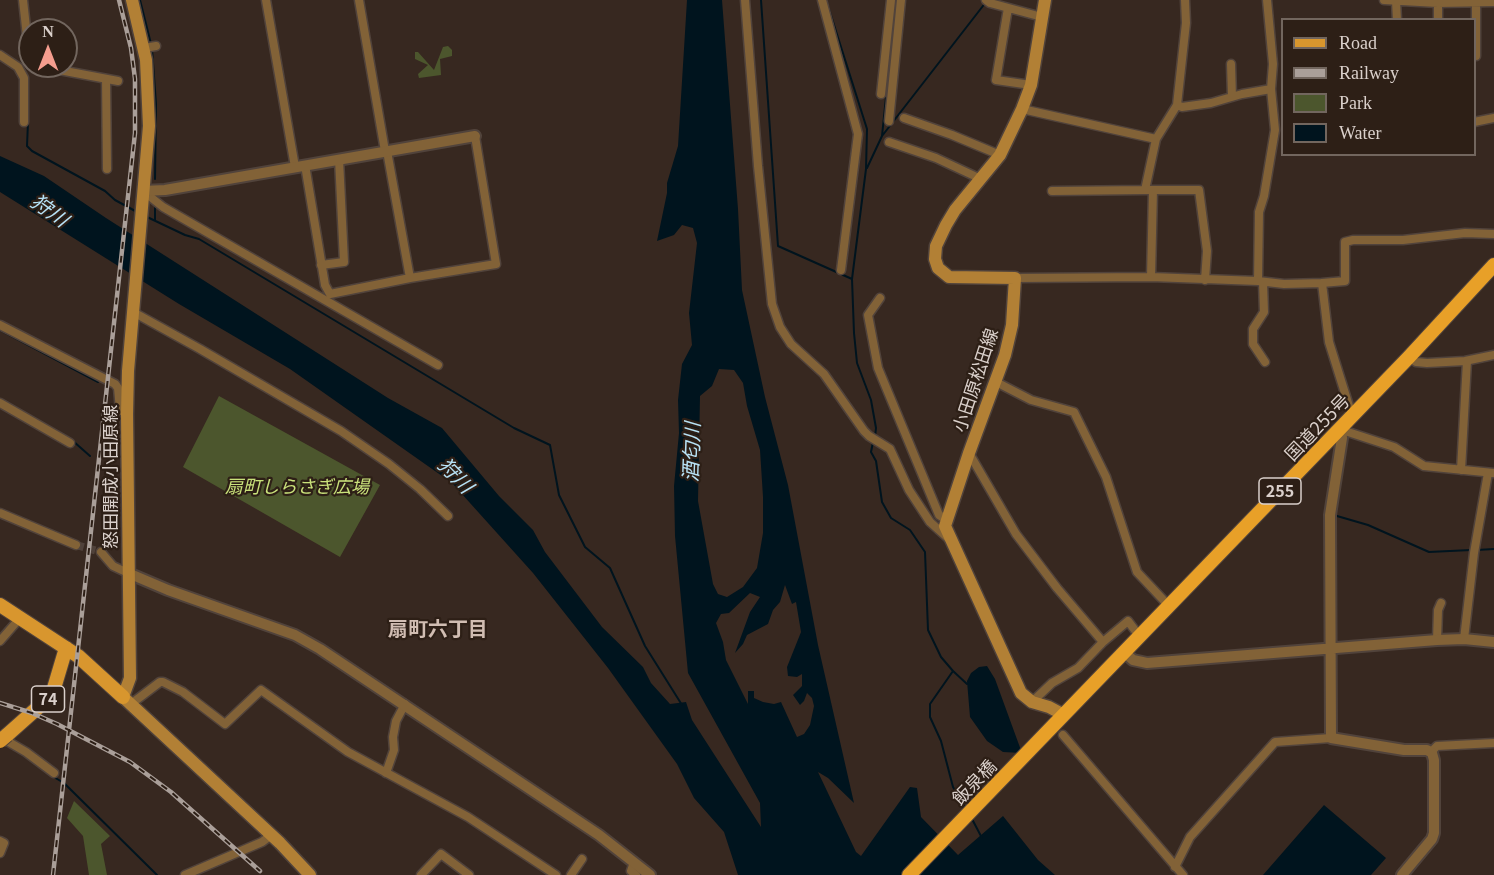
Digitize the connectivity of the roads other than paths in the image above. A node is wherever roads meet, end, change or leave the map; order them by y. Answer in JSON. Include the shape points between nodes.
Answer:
{"nodes":[{"id":1,"x":23,"y":0,"type":"edge"},
{"id":2,"x":132,"y":0,"type":"edge"},
{"id":3,"x":266,"y":0,"type":"edge"},
{"id":4,"x":359,"y":0,"type":"edge"},
{"id":5,"x":745,"y":0,"type":"edge"},
{"id":6,"x":822,"y":0,"type":"edge"},
{"id":7,"x":891,"y":0,"type":"edge"},
{"id":8,"x":901,"y":0,"type":"edge"},
{"id":9,"x":1045,"y":0,"type":"edge"},
{"id":10,"x":1185,"y":0,"type":"edge"},
{"id":11,"x":1268,"y":0,"type":"edge"},
{"id":12,"x":1384,"y":0,"type":"edge"},
{"id":13,"x":1396,"y":1,"type":"edge"},
{"id":14,"x":988,"y":2,"type":"edge"},
{"id":15,"x":1476,"y":2,"type":"edge"},
{"id":16,"x":1494,"y":2,"type":"edge"},
{"id":17,"x":1438,"y":3,"type":"junction"},
{"id":18,"x":1008,"y":8,"type":"junction"},
{"id":19,"x":1042,"y":17,"type":"junction"},
{"id":20,"x":25,"y":18,"type":"edge"},
{"id":21,"x":1397,"y":18,"type":"edge"},
{"id":22,"x":1438,"y":18,"type":"edge"},
{"id":23,"x":0,"y":55,"type":"edge"},
{"id":24,"x":1476,"y":56,"type":"dead end"},
{"id":25,"x":1231,"y":64,"type":"dead end"},
{"id":26,"x":888,"y":73,"type":"junction"},
{"id":27,"x":78,"y":74,"type":"edge"},
{"id":28,"x":106,"y":79,"type":"junction"},
{"id":29,"x":118,"y":81,"type":"dead end"},
{"id":30,"x":1031,"y":84,"type":"junction"},
{"id":31,"x":1271,"y":89,"type":"junction"},
{"id":32,"x":881,"y":94,"type":"dead end"},
{"id":33,"x":1232,"y":97,"type":"junction"},
{"id":34,"x":1177,"y":105,"type":"junction"},
{"id":35,"x":1022,"y":109,"type":"junction"},
{"id":36,"x":904,"y":118,"type":"dead end"},
{"id":37,"x":1494,"y":118,"type":"edge"},
{"id":38,"x":889,"y":121,"type":"dead end"},
{"id":39,"x":24,"y":122,"type":"dead end"},
{"id":40,"x":1476,"y":122,"type":"edge"},
{"id":41,"x":475,"y":136,"type":"joint"},
{"id":42,"x":1156,"y":139,"type":"junction"},
{"id":43,"x":889,"y":142,"type":"dead end"},
{"id":44,"x":386,"y":151,"type":"junction"},
{"id":45,"x":1000,"y":155,"type":"junction"},
{"id":46,"x":339,"y":159,"type":"junction"},
{"id":47,"x":300,"y":166,"type":"junction"},
{"id":48,"x":107,"y":169,"type":"dead end"},
{"id":49,"x":981,"y":179,"type":"junction"},
{"id":50,"x":1149,"y":190,"type":"junction"},
{"id":51,"x":143,"y":191,"type":"junction"},
{"id":52,"x":1052,"y":191,"type":"dead end"},
{"id":53,"x":1494,"y":234,"type":"edge"},
{"id":54,"x":321,"y":265,"type":"junction"},
{"id":55,"x":1494,"y":265,"type":"edge"},
{"id":56,"x":842,"y":270,"type":"dead end"},
{"id":57,"x":1151,"y":277,"type":"junction"},
{"id":58,"x":410,"y":278,"type":"junction"},
{"id":59,"x":1015,"y":278,"type":"junction"},
{"id":60,"x":1205,"y":280,"type":"junction"},
{"id":61,"x":1261,"y":282,"type":"junction"},
{"id":62,"x":1322,"y":283,"type":"junction"},
{"id":63,"x":325,"y":295,"type":"junction"},
{"id":64,"x":880,"y":298,"type":"dead end"},
{"id":65,"x":133,"y":309,"type":"junction"},
{"id":66,"x":0,"y":325,"type":"edge"},
{"id":67,"x":1494,"y":355,"type":"edge"},
{"id":68,"x":1409,"y":357,"type":"junction"},
{"id":69,"x":1467,"y":361,"type":"junction"},
{"id":70,"x":1265,"y":362,"type":"dead end"},
{"id":71,"x":438,"y":365,"type":"dead end"},
{"id":72,"x":996,"y":382,"type":"junction"},
{"id":73,"x":1,"y":404,"type":"edge"},
{"id":74,"x":127,"y":414,"type":"junction"},
{"id":75,"x":1354,"y":414,"type":"junction"},
{"id":76,"x":1341,"y":428,"type":"junction"},
{"id":77,"x":70,"y":443,"type":"dead end"},
{"id":78,"x":969,"y":453,"type":"junction"},
{"id":79,"x":1461,"y":470,"type":"junction"},
{"id":80,"x":1491,"y":473,"type":"edge"},
{"id":81,"x":0,"y":513,"type":"edge"},
{"id":82,"x":448,"y":516,"type":"dead end"},
{"id":83,"x":947,"y":520,"type":"junction"},
{"id":84,"x":953,"y":543,"type":"junction"},
{"id":85,"x":76,"y":544,"type":"tunnel mouth"},
{"id":86,"x":102,"y":552,"type":"tunnel mouth"},
{"id":87,"x":128,"y":573,"type":"junction"},
{"id":88,"x":1441,"y":603,"type":"dead end"},
{"id":89,"x":0,"y":605,"type":"edge"},
{"id":90,"x":1169,"y":606,"type":"junction"},
{"id":91,"x":20,"y":618,"type":"junction"},
{"id":92,"x":1140,"y":637,"type":"junction"},
{"id":93,"x":1464,"y":639,"type":"junction"},
{"id":94,"x":1437,"y":640,"type":"junction"},
{"id":95,"x":0,"y":641,"type":"edge"},
{"id":96,"x":1103,"y":642,"type":"junction"},
{"id":97,"x":1494,"y":642,"type":"edge"},
{"id":98,"x":1331,"y":647,"type":"junction"},
{"id":99,"x":66,"y":648,"type":"junction"},
{"id":100,"x":1124,"y":652,"type":"junction"},
{"id":101,"x":127,"y":701,"type":"junction"},
{"id":102,"x":1032,"y":702,"type":"junction"},
{"id":103,"x":405,"y":704,"type":"junction"},
{"id":104,"x":1064,"y":715,"type":"junction"},
{"id":105,"x":1063,"y":735,"type":"dead end"},
{"id":106,"x":2,"y":737,"type":"edge"},
{"id":107,"x":1331,"y":738,"type":"junction"},
{"id":108,"x":1494,"y":743,"type":"edge"},
{"id":109,"x":1431,"y":752,"type":"junction"},
{"id":110,"x":386,"y":773,"type":"junction"},
{"id":111,"x":54,"y":774,"type":"dead end"},
{"id":112,"x":270,"y":836,"type":"junction"},
{"id":113,"x":0,"y":841,"type":"edge"},
{"id":114,"x":0,"y":853,"type":"edge"},
{"id":115,"x":582,"y":859,"type":"dead end"},
{"id":116,"x":634,"y":862,"type":"junction"},
{"id":117,"x":1175,"y":867,"type":"junction"},
{"id":118,"x":466,"y":874,"type":"edge"},
{"id":119,"x":184,"y":875,"type":"edge"},
{"id":120,"x":310,"y":875,"type":"edge"},
{"id":121,"x":421,"y":875,"type":"edge"},
{"id":122,"x":556,"y":875,"type":"edge"},
{"id":123,"x":571,"y":875,"type":"edge"},
{"id":124,"x":636,"y":875,"type":"edge"},
{"id":125,"x":650,"y":875,"type":"edge"},
{"id":126,"x":909,"y":875,"type":"edge"},
{"id":127,"x":1183,"y":875,"type":"edge"},
{"id":128,"x":1402,"y":875,"type":"edge"}],
"edges":[{"from":1,"to":20,"type":"street"},
{"from":2,"to":51,"type":"main road","name":"怒田開成小田原線","via":[[150,47]]},
{"from":3,"to":47,"type":"street"},
{"from":4,"to":44,"type":"street"},
{"from":5,"to":84,"type":"street","via":[[772,304],[780,327],[791,344],[824,374],[873,438],[890,449],[909,490],[930,522]]},
{"from":6,"to":56,"type":"street","via":[[858,134]]},
{"from":7,"to":26,"type":"street"},
{"from":8,"to":26,"type":"street"},
{"from":9,"to":19,"type":"main road"},
{"from":10,"to":34,"type":"street"},
{"from":11,"to":31,"type":"street"},
{"from":12,"to":13,"type":"street"},
{"from":13,"to":17,"type":"street"},
{"from":13,"to":21,"type":"street"},
{"from":14,"to":18,"type":"street"},
{"from":15,"to":16,"type":"street"},
{"from":15,"to":17,"type":"street"},
{"from":15,"to":24,"type":"street"},
{"from":17,"to":22,"type":"street"},
{"from":18,"to":19,"type":"street"},
{"from":18,"to":30,"type":"street","via":[[996,80]]},
{"from":19,"to":30,"type":"main road"},
{"from":23,"to":39,"type":"street","via":[[18,66],[24,78]]},
{"from":25,"to":33,"type":"street"},
{"from":26,"to":32,"type":"street"},
{"from":26,"to":38,"type":"street"},
{"from":27,"to":28,"type":"street"},
{"from":28,"to":29,"type":"street"},
{"from":28,"to":48,"type":"street"},
{"from":30,"to":35,"type":"main road"},
{"from":31,"to":33,"type":"street"},
{"from":31,"to":61,"type":"street","via":[[1275,130],[1259,212]]},
{"from":33,"to":34,"type":"street"},
{"from":34,"to":42,"type":"street"},
{"from":35,"to":42,"type":"street"},
{"from":35,"to":45,"type":"main road"},
{"from":36,"to":45,"type":"street"},
{"from":37,"to":40,"type":"street"},
{"from":41,"to":44,"type":"street"},
{"from":41,"to":58,"type":"street","via":[[496,264]]},
{"from":42,"to":50,"type":"street"},
{"from":43,"to":49,"type":"street"},
{"from":44,"to":46,"type":"street"},
{"from":44,"to":58,"type":"street"},
{"from":45,"to":49,"type":"main road"},
{"from":46,"to":47,"type":"street"},
{"from":46,"to":54,"type":"street","via":[[344,262]]},
{"from":47,"to":51,"type":"street"},
{"from":47,"to":54,"type":"street"},
{"from":49,"to":59,"type":"main road","via":[[946,225],[936,246],[938,268],[949,277]]},
{"from":50,"to":52,"type":"street"},
{"from":50,"to":57,"type":"street"},
{"from":50,"to":60,"type":"street","via":[[1198,190],[1207,251]]},
{"from":51,"to":63,"type":"street","via":[[163,207]]},
{"from":51,"to":65,"type":"main road","name":"怒田開成小田原線"},
{"from":53,"to":62,"type":"street","via":[[1345,242],[1345,281]]},
{"from":54,"to":63,"type":"street"},
{"from":55,"to":68,"type":"highway","name":"国道255号","number":"255"},
{"from":57,"to":59,"type":"street"},
{"from":57,"to":60,"type":"street"},
{"from":58,"to":63,"type":"street"},
{"from":59,"to":72,"type":"main road","name":"小田原松田線","via":[[1012,325]]},
{"from":60,"to":61,"type":"street"},
{"from":61,"to":62,"type":"street"},
{"from":61,"to":70,"type":"street","via":[[1264,312],[1253,329],[1253,344]]},
{"from":62,"to":75,"type":"street","via":[[1329,342]]},
{"from":63,"to":71,"type":"street"},
{"from":64,"to":83,"type":"street","via":[[868,315],[878,368],[939,515]]},
{"from":65,"to":74,"type":"main road","name":"怒田開成小田原線"},
{"from":65,"to":82,"type":"street","via":[[341,431],[389,464]]},
{"from":66,"to":74,"type":"street","via":[[115,384],[120,410]]},
{"from":67,"to":69,"type":"street"},
{"from":68,"to":69,"type":"street","via":[[1427,363]]},
{"from":68,"to":75,"type":"highway","name":"国道255号","number":"255"},
{"from":69,"to":79,"type":"street"},
{"from":72,"to":78,"type":"main road","name":"小田原松田線"},
{"from":72,"to":90,"type":"street","via":[[1031,400],[1074,412],[1106,477],[1137,572]]},
{"from":73,"to":77,"type":"street"},
{"from":74,"to":87,"type":"main road","name":"怒田開成小田原線"},
{"from":75,"to":76,"type":"highway","name":"国道255号","number":"255"},
{"from":76,"to":79,"type":"street","via":[[1394,447],[1424,466]]},
{"from":76,"to":90,"type":"highway","name":"国道255号","number":"255"},
{"from":76,"to":98,"type":"street","via":[[1330,515]]},
{"from":78,"to":83,"type":"main road","name":"小田原松田線"},
{"from":78,"to":96,"type":"street","via":[[1016,534]]},
{"from":79,"to":80,"type":"street"},
{"from":80,"to":93,"type":"street","via":[[1474,553]]},
{"from":81,"to":85,"type":"street"},
{"from":83,"to":84,"type":"main road","via":[[945,526]]},
{"from":84,"to":102,"type":"main road","via":[[1021,693]]},
{"from":86,"to":87,"type":"street","via":[[113,566]]},
{"from":87,"to":101,"type":"main road","name":"怒田開成小田原線"},
{"from":87,"to":103,"type":"street","via":[[296,635]]},
{"from":88,"to":94,"type":"street"},
{"from":89,"to":91,"type":"main road"},
{"from":90,"to":92,"type":"highway","name":"国道255号","number":"255"},
{"from":91,"to":95,"type":"street"},
{"from":91,"to":99,"type":"main road"},
{"from":92,"to":96,"type":"street","via":[[1128,621]]},
{"from":92,"to":100,"type":"highway","name":"国道255号","number":"255"},
{"from":93,"to":94,"type":"street"},
{"from":93,"to":97,"type":"street"},
{"from":94,"to":98,"type":"street"},
{"from":96,"to":102,"type":"street","via":[[1078,668],[1052,683]]},
{"from":98,"to":100,"type":"street","via":[[1146,663],[1133,660]]},
{"from":98,"to":107,"type":"street"},
{"from":99,"to":101,"type":"main road"},
{"from":99,"to":106,"type":"main road","number":"74","via":[[52,695]]},
{"from":100,"to":104,"type":"highway","name":"国道255号","number":"255"},
{"from":101,"to":110,"type":"street","via":[[163,682],[225,724],[261,690],[348,752]]},
{"from":101,"to":112,"type":"main road"},
{"from":102,"to":104,"type":"main road"},
{"from":103,"to":110,"type":"street","via":[[396,721],[394,750]]},
{"from":103,"to":116,"type":"street"},
{"from":104,"to":126,"type":"highway","name":"飯泉橋","number":"255"},
{"from":105,"to":117,"type":"street"},
{"from":106,"to":111,"type":"street"},
{"from":107,"to":109,"type":"street"},
{"from":107,"to":117,"type":"street","via":[[1275,742],[1190,837]]},
{"from":108,"to":109,"type":"street","via":[[1437,746]]},
{"from":109,"to":128,"type":"street","via":[[1434,833]]},
{"from":110,"to":122,"type":"street","via":[[468,817]]},
{"from":112,"to":119,"type":"street"},
{"from":112,"to":120,"type":"main road"},
{"from":113,"to":114,"type":"street","via":[[4,843]]},
{"from":115,"to":123,"type":"street"},
{"from":116,"to":124,"type":"street","via":[[632,871]]},
{"from":116,"to":125,"type":"street"},
{"from":117,"to":127,"type":"street"},
{"from":118,"to":121,"type":"street","via":[[441,854]]}]}
